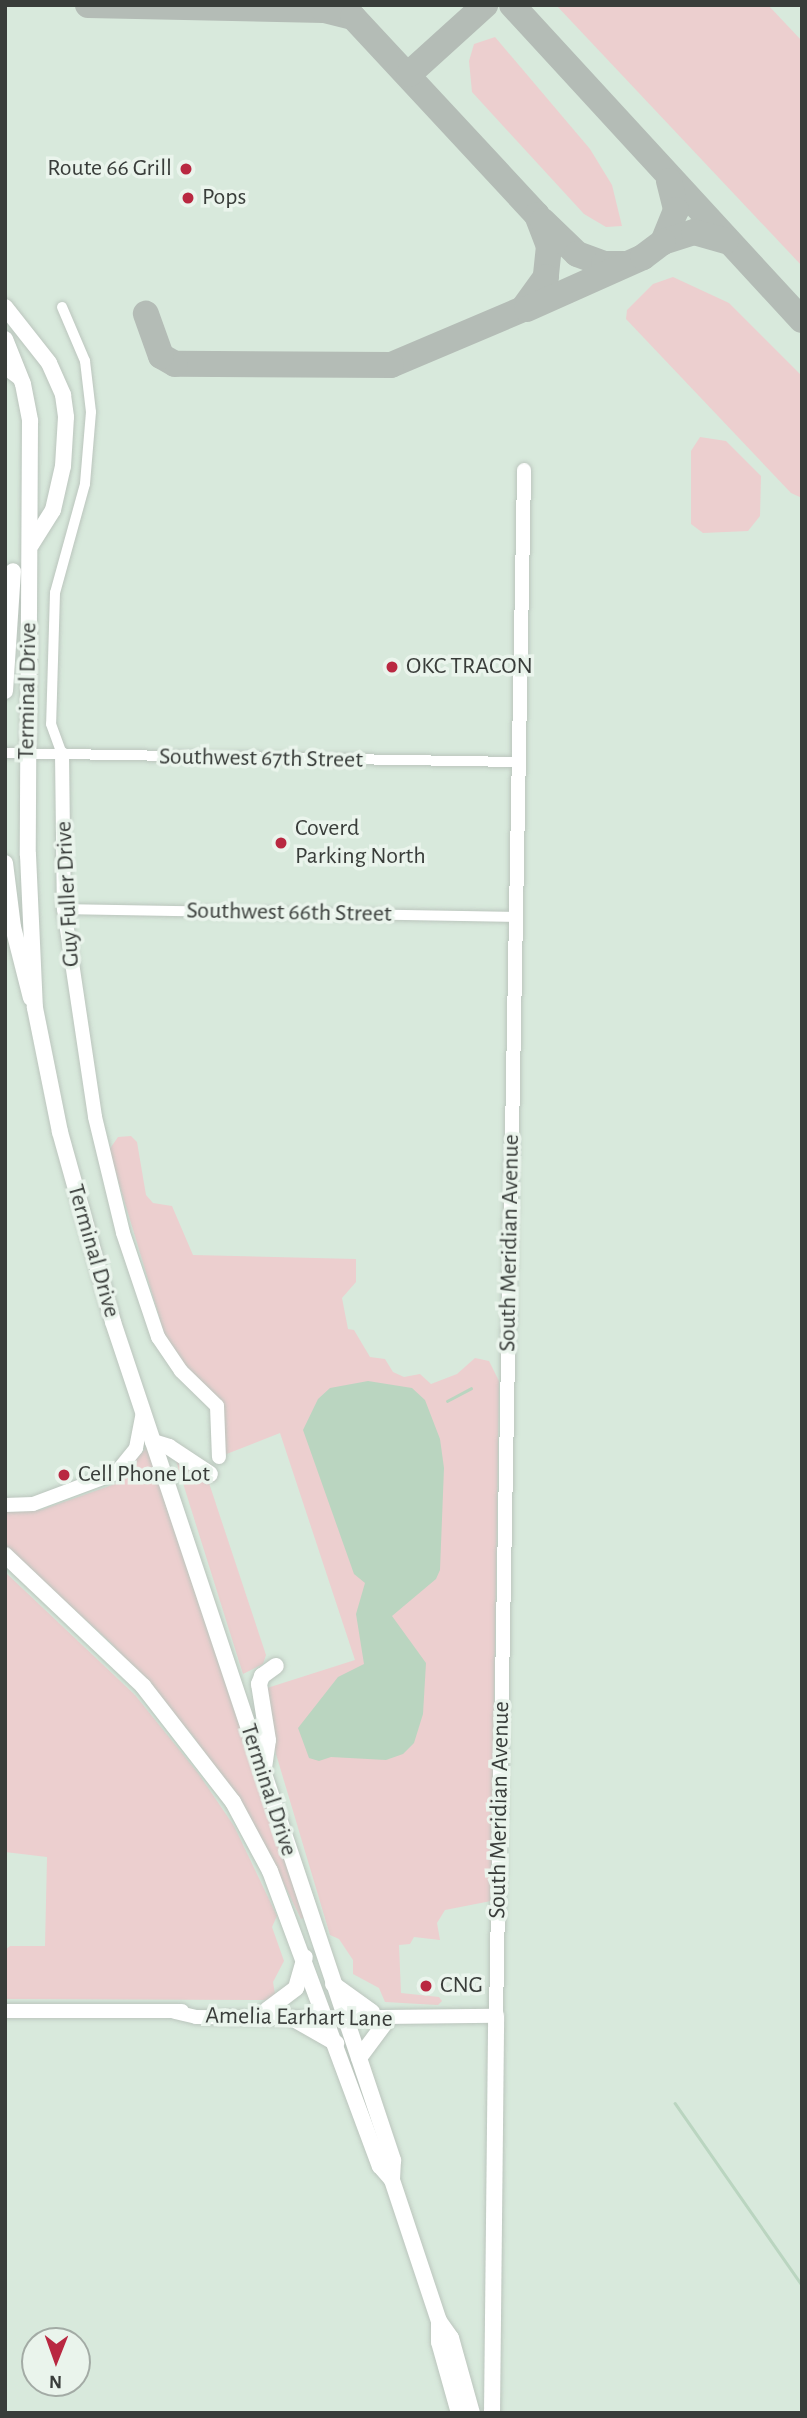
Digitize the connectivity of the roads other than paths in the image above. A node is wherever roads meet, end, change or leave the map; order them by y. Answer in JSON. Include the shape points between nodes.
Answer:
{"nodes":[{"id":1,"x":5,"y":307,"type":"edge"},
{"id":2,"x":62,"y":307,"type":"dead end"},
{"id":3,"x":5,"y":339,"type":"edge"},
{"id":4,"x":5,"y":370,"type":"edge"},
{"id":5,"x":23,"y":384,"type":"junction"},
{"id":6,"x":524,"y":470,"type":"dead end"},
{"id":7,"x":31,"y":546,"type":"junction"},
{"id":8,"x":13,"y":571,"type":"dead end"},
{"id":9,"x":12,"y":616,"type":"junction"},
{"id":10,"x":30,"y":616,"type":"junction"},
{"id":11,"x":5,"y":691,"type":"edge"},
{"id":12,"x":5,"y":753,"type":"edge"},
{"id":13,"x":27,"y":753,"type":"junction"},
{"id":14,"x":62,"y":754,"type":"junction"},
{"id":15,"x":518,"y":762,"type":"junction"},
{"id":16,"x":5,"y":863,"type":"edge"},
{"id":17,"x":64,"y":909,"type":"junction"},
{"id":18,"x":515,"y":917,"type":"junction"},
{"id":19,"x":35,"y":1009,"type":"junction"},
{"id":20,"x":143,"y":1413,"type":"junction"},
{"id":21,"x":153,"y":1442,"type":"junction"},
{"id":22,"x":219,"y":1457,"type":"dead end"},
{"id":23,"x":210,"y":1474,"type":"dead end"},
{"id":24,"x":5,"y":1505,"type":"edge"},
{"id":25,"x":5,"y":1555,"type":"edge"},
{"id":26,"x":276,"y":1666,"type":"dead end"},
{"id":27,"x":263,"y":1773,"type":"junction"},
{"id":28,"x":305,"y":1957,"type":"junction"},
{"id":29,"x":333,"y":1984,"type":"junction"},
{"id":30,"x":267,"y":2010,"type":"junction"},
{"id":31,"x":5,"y":2011,"type":"edge"},
{"id":32,"x":175,"y":2012,"type":"junction"},
{"id":33,"x":372,"y":2012,"type":"junction"},
{"id":34,"x":325,"y":2015,"type":"junction"},
{"id":35,"x":343,"y":2015,"type":"junction"},
{"id":36,"x":423,"y":2016,"type":"junction"},
{"id":37,"x":496,"y":2016,"type":"junction"},
{"id":38,"x":292,"y":2018,"type":"junction"},
{"id":39,"x":388,"y":2019,"type":"junction"},
{"id":40,"x":336,"y":2043,"type":"junction"},
{"id":41,"x":359,"y":2058,"type":"junction"},
{"id":42,"x":392,"y":2180,"type":"junction"},
{"id":43,"x":439,"y":2321,"type":"junction"},
{"id":44,"x":459,"y":2413,"type":"edge"},
{"id":45,"x":472,"y":2413,"type":"edge"},
{"id":46,"x":492,"y":2413,"type":"edge"}],
"edges":[{"from":1,"to":7,"type":"main road","via":[[49,363],[63,395],[66,417],[63,466],[53,510]]},
{"from":2,"to":14,"type":"street","name":"Guy Fuller Drive","via":[[85,361],[91,412],[85,484],[55,593],[51,724]]},
{"from":3,"to":5,"type":"main road","name":"Terminal Drive"},
{"from":4,"to":5,"type":"street"},
{"from":5,"to":7,"type":"main road","name":"Terminal Drive","via":[[32,448]]},
{"from":6,"to":15,"type":"street","name":"South Meridian Avenue"},
{"from":7,"to":10,"type":"main road","name":"Terminal Drive"},
{"from":8,"to":9,"type":"main road"},
{"from":9,"to":10,"type":"main road"},
{"from":9,"to":11,"type":"main road"},
{"from":10,"to":13,"type":"main road","name":"Terminal Drive"},
{"from":12,"to":13,"type":"street","name":"Southwest 67th Street"},
{"from":13,"to":14,"type":"street","name":"Southwest 67th Street"},
{"from":13,"to":19,"type":"main road","name":"Terminal Drive"},
{"from":14,"to":15,"type":"street","name":"Southwest 67th Street"},
{"from":14,"to":17,"type":"street","name":"Guy Fuller Drive"},
{"from":15,"to":18,"type":"street","name":"South Meridian Avenue"},
{"from":16,"to":19,"type":"main road","via":[[21,968]]},
{"from":17,"to":18,"type":"street","name":"Southwest 66th Street"},
{"from":17,"to":22,"type":"street","name":"Guy Fuller Drive","via":[[95,1117],[123,1233],[158,1338],[220,1415]]},
{"from":18,"to":37,"type":"street","name":"South Meridian Avenue"},
{"from":19,"to":20,"type":"main road","name":"Terminal Drive","via":[[74,1187]]},
{"from":20,"to":21,"type":"main road","name":"Terminal Drive"},
{"from":20,"to":24,"type":"street","via":[[136,1448],[116,1473],[33,1504]]},
{"from":21,"to":23,"type":"main road"},
{"from":21,"to":27,"type":"main road","name":"Terminal Drive"},
{"from":25,"to":28,"type":"main road","name":"Terminal Drive","via":[[120,1660],[205,1762],[254,1838]]},
{"from":26,"to":27,"type":"main road","via":[[261,1676],[260,1684],[268,1740]]},
{"from":27,"to":29,"type":"main road","name":"Terminal Drive"},
{"from":28,"to":30,"type":"main road","via":[[296,1988]]},
{"from":28,"to":34,"type":"main road","name":"Terminal Drive"},
{"from":29,"to":33,"type":"main road"},
{"from":29,"to":35,"type":"main road","name":"Terminal Drive"},
{"from":30,"to":32,"type":"street","name":"Amelia Earhart Lane"},
{"from":30,"to":34,"type":"street","name":"Amelia Earhart Lane"},
{"from":31,"to":32,"type":"street","name":"Amelia Earhart Lane"},
{"from":32,"to":38,"type":"street","name":"Amelia Earhart Lane","via":[[196,2017]]},
{"from":33,"to":35,"type":"street","name":"Amelia Earhart Lane"},
{"from":33,"to":36,"type":"street","name":"Amelia Earhart Lane"},
{"from":34,"to":35,"type":"street","name":"Amelia Earhart Lane"},
{"from":34,"to":38,"type":"street","name":"Amelia Earhart Lane"},
{"from":34,"to":40,"type":"main road","name":"Terminal Drive"},
{"from":35,"to":39,"type":"street","name":"Amelia Earhart Lane"},
{"from":35,"to":41,"type":"main road","name":"Terminal Drive"},
{"from":36,"to":37,"type":"street","name":"Amelia Earhart Lane"},
{"from":36,"to":39,"type":"street","name":"Amelia Earhart Lane"},
{"from":37,"to":46,"type":"main road"},
{"from":38,"to":40,"type":"main road"},
{"from":39,"to":41,"type":"main road"},
{"from":40,"to":42,"type":"main road","name":"Terminal Drive","via":[[380,2166]]},
{"from":41,"to":42,"type":"main road","name":"Terminal Drive","via":[[393,2160]]},
{"from":42,"to":43,"type":"main road","name":"Terminal Drive"},
{"from":43,"to":44,"type":"main road","name":"Terminal Drive","via":[[439,2342]]},
{"from":43,"to":45,"type":"main road","name":"Terminal Drive","via":[[452,2338]]}]}
